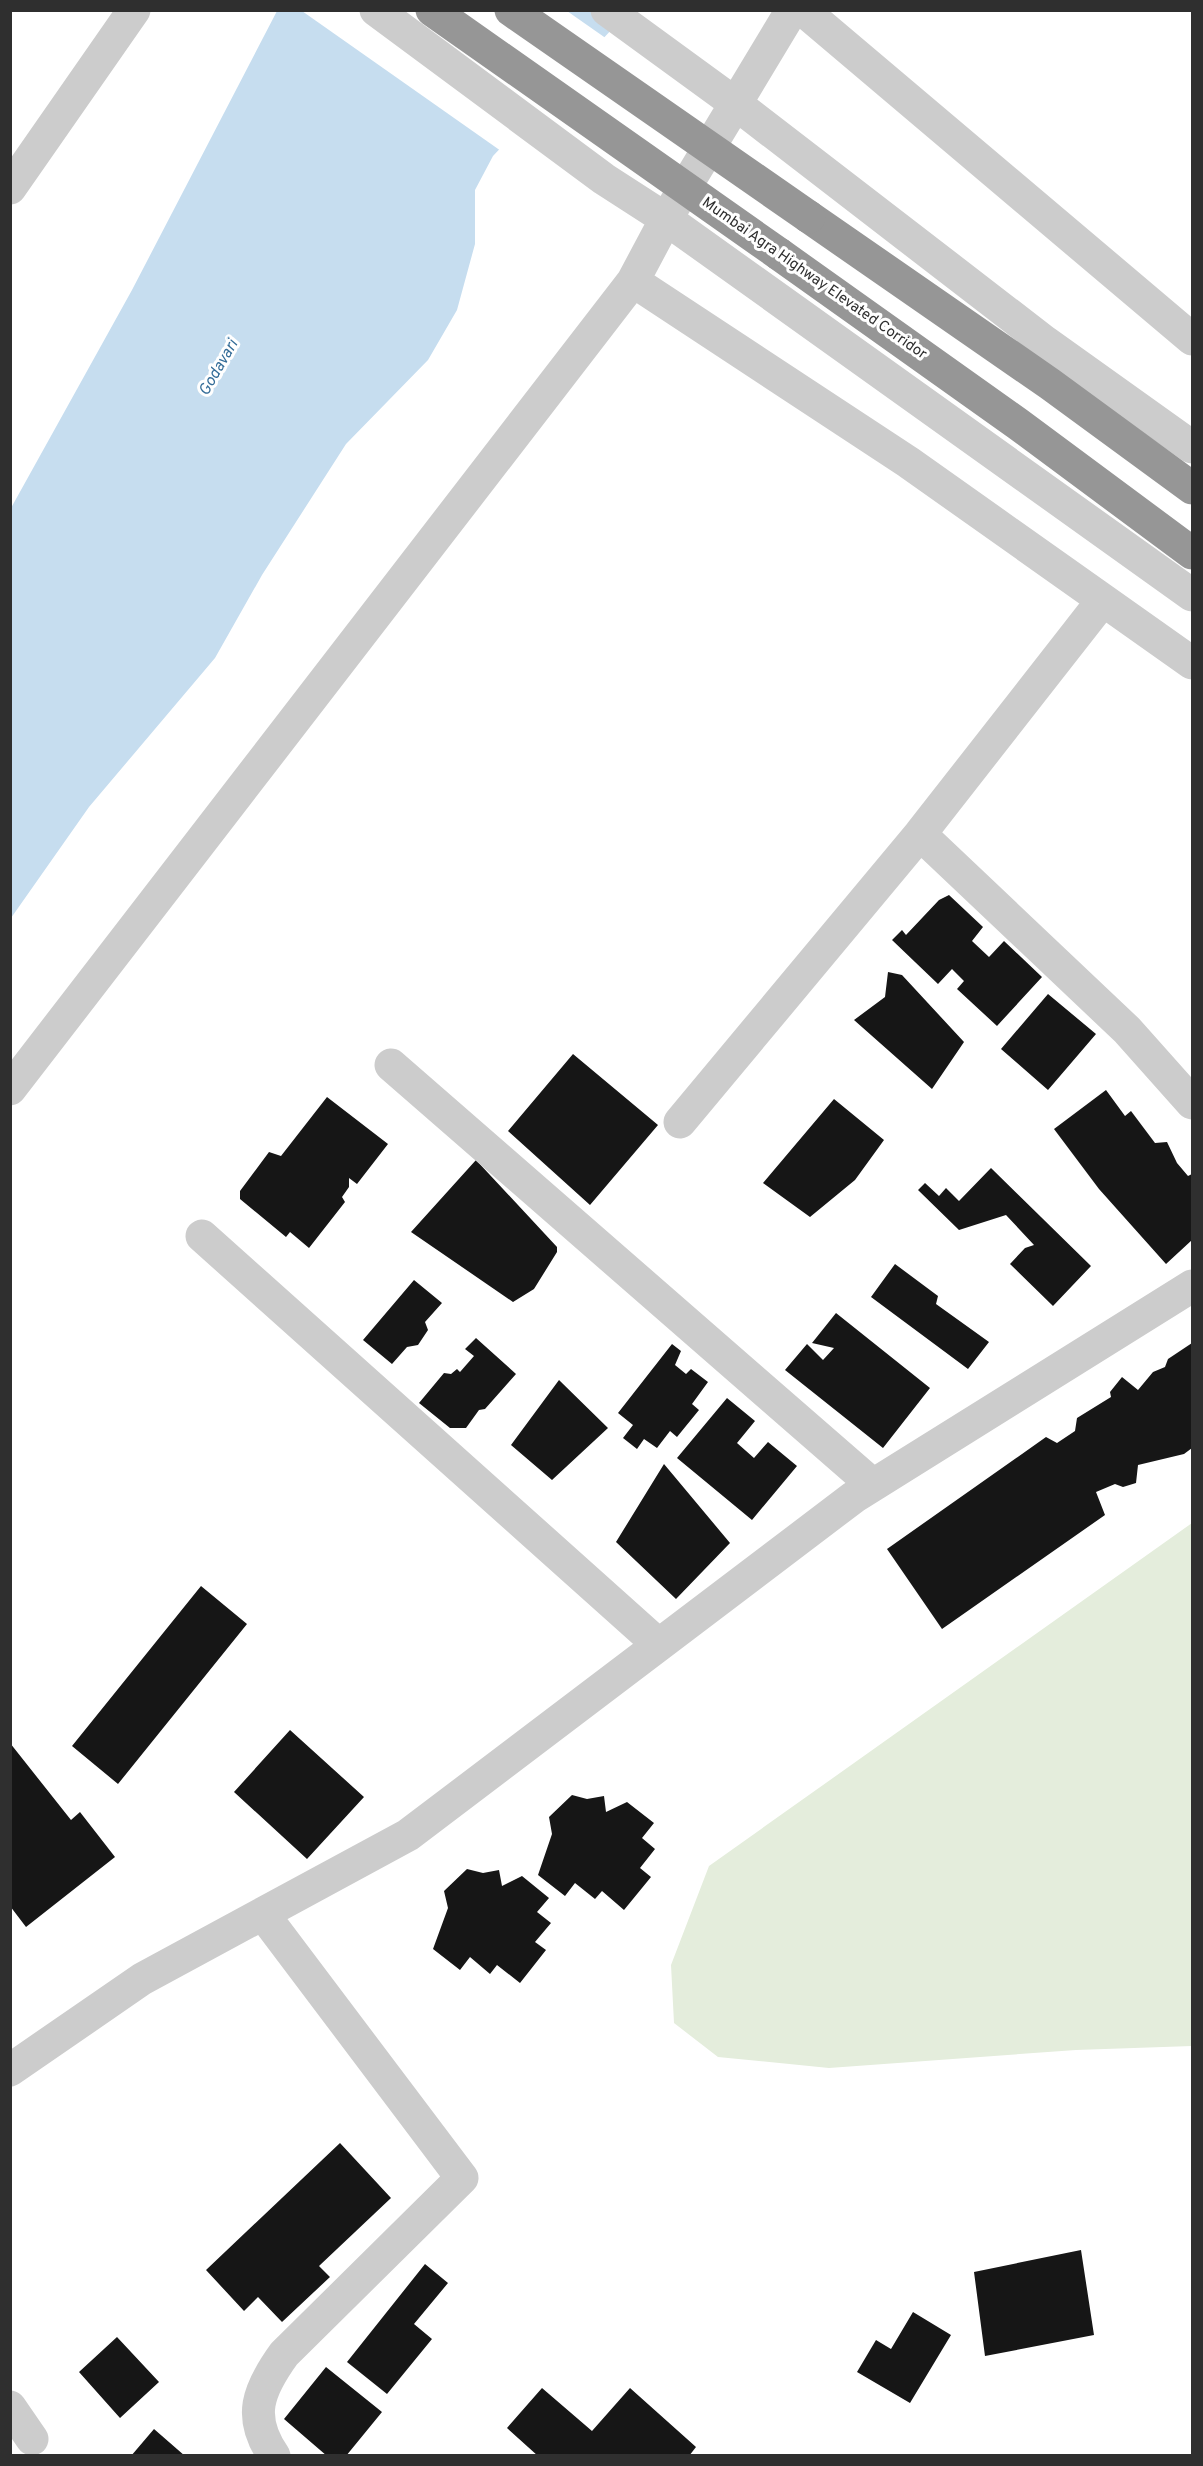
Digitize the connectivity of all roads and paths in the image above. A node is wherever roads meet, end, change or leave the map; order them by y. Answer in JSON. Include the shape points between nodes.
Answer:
{"nodes":[{"id":1,"x":134,"y":10,"type":"edge"},
{"id":2,"x":376,"y":10,"type":"edge"},
{"id":3,"x":432,"y":10,"type":"edge"},
{"id":4,"x":511,"y":10,"type":"edge"},
{"id":5,"x":607,"y":10,"type":"edge"},
{"id":6,"x":792,"y":10,"type":"edge"},
{"id":7,"x":803,"y":10,"type":"edge"},
{"id":8,"x":736,"y":104,"type":"junction"},
{"id":9,"x":10,"y":188,"type":"edge"},
{"id":10,"x":666,"y":219,"type":"junction"},
{"id":11,"x":633,"y":281,"type":"junction"},
{"id":12,"x":1192,"y":339,"type":"edge"},
{"id":13,"x":1192,"y":447,"type":"edge"},
{"id":14,"x":1192,"y":489,"type":"edge"},
{"id":15,"x":1192,"y":553,"type":"edge"},
{"id":16,"x":1192,"y":595,"type":"edge"},
{"id":17,"x":1103,"y":600,"type":"junction"},
{"id":18,"x":1192,"y":663,"type":"edge"},
{"id":19,"x":920,"y":834,"type":"junction"},
{"id":20,"x":391,"y":1065,"type":"dead end"},
{"id":21,"x":10,"y":1089,"type":"edge"},
{"id":22,"x":1192,"y":1103,"type":"edge"},
{"id":23,"x":680,"y":1122,"type":"dead end"},
{"id":24,"x":202,"y":1236,"type":"dead end"},
{"id":25,"x":1192,"y":1286,"type":"edge"},
{"id":26,"x":873,"y":1485,"type":"junction"},
{"id":27,"x":659,"y":1644,"type":"junction"},
{"id":28,"x":263,"y":1914,"type":"junction"},
{"id":29,"x":10,"y":2070,"type":"edge"},
{"id":30,"x":10,"y":2407,"type":"edge"},
{"id":31,"x":32,"y":2439,"type":"dead end"},
{"id":32,"x":274,"y":2456,"type":"edge"}],
"edges":[{"from":1,"to":9,"type":"street"},
{"from":2,"to":10,"type":"street","via":[[604,179]]},
{"from":3,"to":15,"type":"highway","name":"Mumbai Agra Highway Elevated Corridor","bridge":true,"via":[[1008,417]]},
{"from":4,"to":14,"type":"highway","bridge":true,"via":[[1050,384]]},
{"from":5,"to":8,"type":"street"},
{"from":6,"to":8,"type":"street"},
{"from":7,"to":12,"type":"street"},
{"from":8,"to":10,"type":"street"},
{"from":8,"to":13,"type":"street","via":[[1046,342]]},
{"from":10,"to":11,"type":"street"},
{"from":10,"to":16,"type":"street"},
{"from":11,"to":17,"type":"street","via":[[908,462]]},
{"from":11,"to":21,"type":"street"},
{"from":17,"to":18,"type":"street"},
{"from":17,"to":19,"type":"street"},
{"from":19,"to":22,"type":"street","via":[[1127,1030]]},
{"from":19,"to":23,"type":"street"},
{"from":20,"to":26,"type":"street"},
{"from":24,"to":27,"type":"street"},
{"from":25,"to":26,"type":"street"},
{"from":26,"to":27,"type":"street"},
{"from":27,"to":28,"type":"street","via":[[408,1834]]},
{"from":28,"to":29,"type":"street","via":[[142,1979]]},
{"from":28,"to":32,"type":"street","via":[[462,2178],[284,2354],[266,2379],[258,2418],[263,2439]]},
{"from":30,"to":31,"type":"street"}]}
